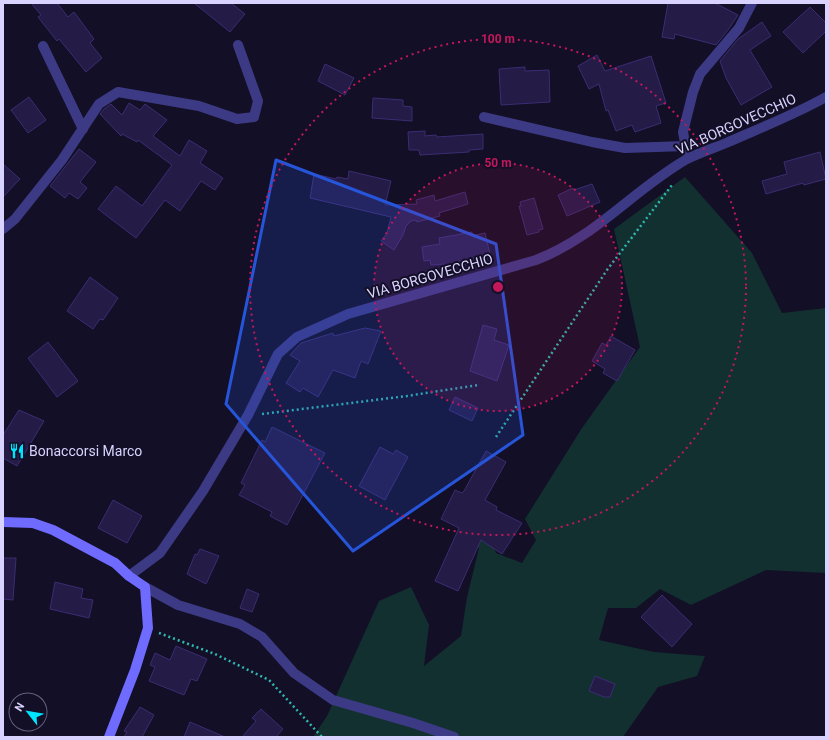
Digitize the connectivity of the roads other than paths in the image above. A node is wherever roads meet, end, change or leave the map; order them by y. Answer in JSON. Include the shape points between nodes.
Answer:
{"nodes":[{"id":1,"x":752,"y":3,"type":"edge"},
{"id":2,"x":238,"y":45,"type":"dead end"},
{"id":3,"x":43,"y":46,"type":"dead end"},
{"id":4,"x":826,"y":97,"type":"edge"},
{"id":5,"x":484,"y":117,"type":"dead end"},
{"id":6,"x":83,"y":129,"type":"junction"},
{"id":7,"x":686,"y":146,"type":"junction"},
{"id":8,"x":689,"y":158,"type":"junction"},
{"id":9,"x":3,"y":229,"type":"edge"},
{"id":10,"x":3,"y":522,"type":"edge"},
{"id":11,"x":129,"y":576,"type":"junction"},
{"id":12,"x":145,"y":587,"type":"junction"},
{"id":13,"x":109,"y":737,"type":"edge"},
{"id":14,"x":454,"y":737,"type":"edge"}],
"edges":[{"from":1,"to":7,"type":"street","via":[[739,28],[700,74],[692,92],[683,132]]},
{"from":2,"to":6,"type":"street","via":[[258,101],[254,117],[237,119],[199,106],[118,92],[99,104]]},
{"from":3,"to":6,"type":"street"},
{"from":4,"to":8,"type":"street","name":"VIA BORGOVECCHIO","via":[[800,112]]},
{"from":5,"to":7,"type":"street","via":[[625,148]]},
{"from":6,"to":9,"type":"street","via":[[15,219]]},
{"from":7,"to":8,"type":"street"},
{"from":8,"to":11,"type":"street","name":"VIA BORGOVECCHIO","via":[[656,179],[604,221],[559,251],[536,260],[348,314],[297,337],[278,354],[248,415],[204,491],[160,553]]},
{"from":10,"to":11,"type":"street","via":[[33,523],[53,530],[115,563]]},
{"from":11,"to":12,"type":"street"},
{"from":12,"to":13,"type":"street","via":[[148,628]]},
{"from":12,"to":14,"type":"street","via":[[178,606],[240,624],[262,637],[294,672],[333,700]]}]}
